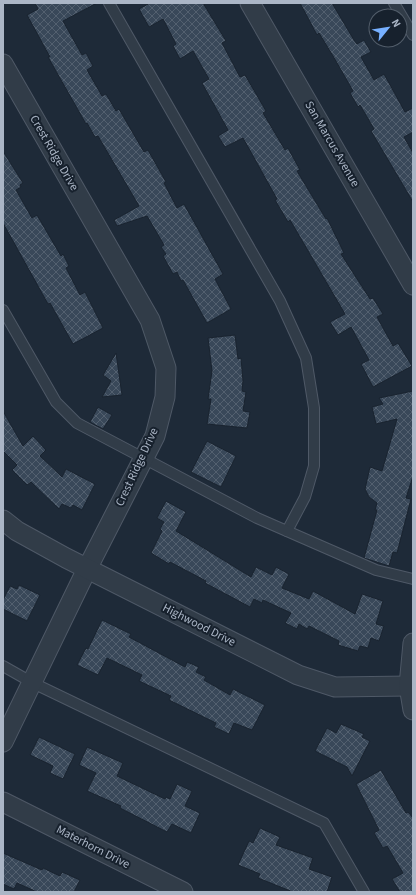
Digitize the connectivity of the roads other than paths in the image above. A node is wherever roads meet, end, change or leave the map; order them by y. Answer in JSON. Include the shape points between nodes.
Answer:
{"nodes":[{"id":1,"x":109,"y":3,"type":"edge"},
{"id":2,"x":250,"y":3,"type":"edge"},
{"id":3,"x":394,"y":3,"type":"edge"},
{"id":4,"x":413,"y":35,"type":"edge"},
{"id":5,"x":3,"y":64,"type":"edge"},
{"id":6,"x":413,"y":285,"type":"edge"},
{"id":7,"x":3,"y":310,"type":"edge"},
{"id":8,"x":144,"y":458,"type":"junction"},
{"id":9,"x":3,"y":520,"type":"edge"},
{"id":10,"x":287,"y":531,"type":"junction"},
{"id":11,"x":87,"y":569,"type":"junction"},
{"id":12,"x":413,"y":579,"type":"edge"},
{"id":13,"x":413,"y":643,"type":"edge"},
{"id":14,"x":3,"y":666,"type":"edge"},
{"id":15,"x":33,"y":683,"type":"junction"},
{"id":16,"x":409,"y":686,"type":"junction"},
{"id":17,"x":413,"y":710,"type":"edge"},
{"id":18,"x":3,"y":742,"type":"edge"},
{"id":19,"x":3,"y":802,"type":"edge"},
{"id":20,"x":183,"y":892,"type":"edge"},
{"id":21,"x":364,"y":892,"type":"edge"}],
"edges":[{"from":1,"to":10,"type":"lane","via":[[280,301],[306,358],[314,408],[314,466],[305,497]]},
{"from":2,"to":6,"type":"street","name":"San Marcus Avenue"},
{"from":3,"to":4,"type":"lane"},
{"from":5,"to":8,"type":"street","name":"Crest Ridge Drive","via":[[150,320],[166,368],[165,397],[155,436]]},
{"from":7,"to":8,"type":"lane","via":[[56,402],[77,423]]},
{"from":8,"to":10,"type":"lane","via":[[257,518]]},
{"from":8,"to":11,"type":"street","name":"Crest Ridge Drive"},
{"from":9,"to":11,"type":"street","name":"Highwood Drive","via":[[17,531]]},
{"from":10,"to":12,"type":"lane","via":[[376,570]]},
{"from":11,"to":15,"type":"street","name":"Crest Ridge Drive"},
{"from":11,"to":16,"type":"street","name":"Highwood Drive","via":[[298,675],[335,687]]},
{"from":13,"to":16,"type":"street"},
{"from":14,"to":15,"type":"lane"},
{"from":15,"to":18,"type":"street","name":"Crest Ridge Drive"},
{"from":15,"to":21,"type":"lane","via":[[324,823]]},
{"from":16,"to":17,"type":"street"},
{"from":19,"to":20,"type":"street","name":"Materhorn Drive"}]}
